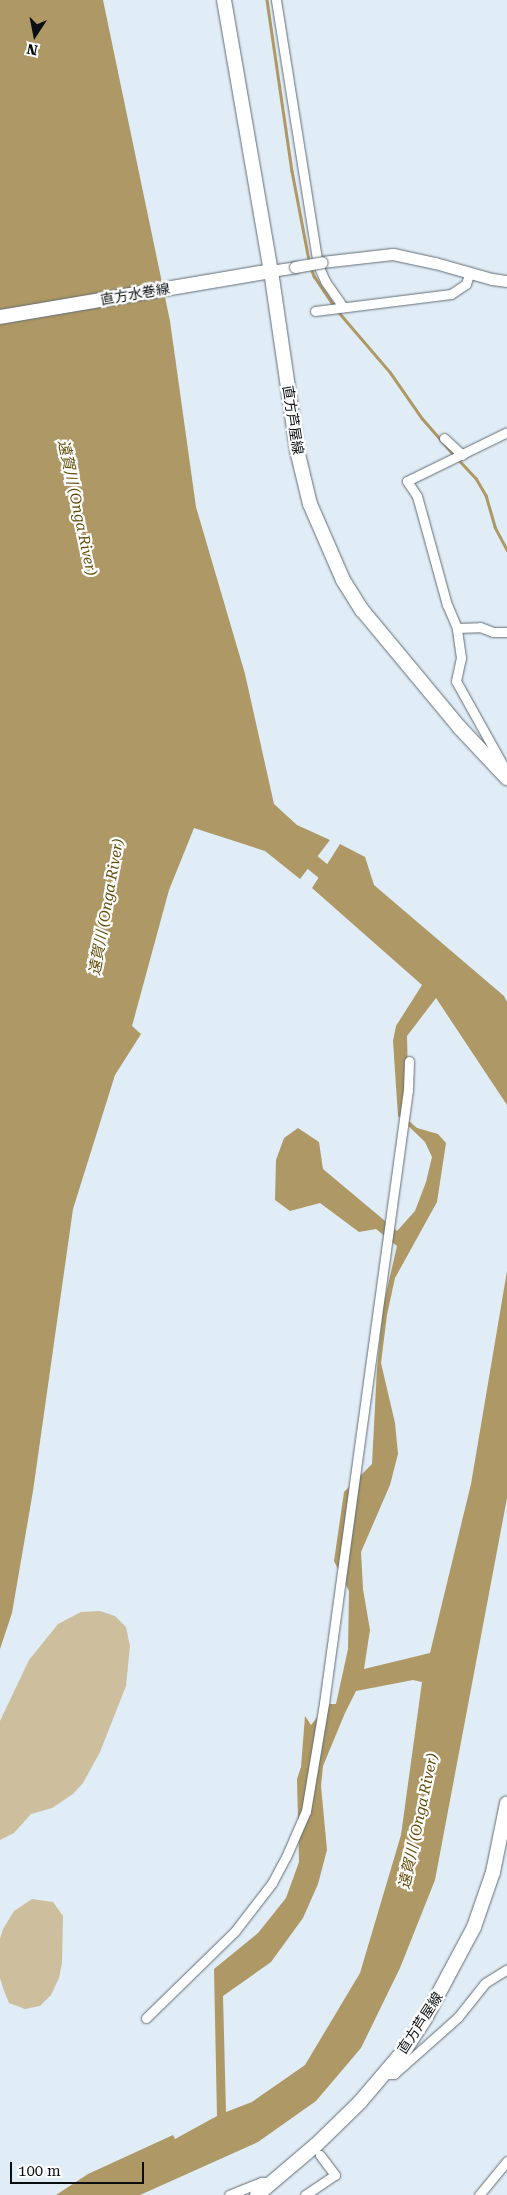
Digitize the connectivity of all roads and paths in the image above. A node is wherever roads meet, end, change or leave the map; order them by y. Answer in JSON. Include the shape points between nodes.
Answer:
{"nodes":[{"id":1,"x":224,"y":0,"type":"edge"},
{"id":2,"x":276,"y":0,"type":"edge"},
{"id":3,"x":266,"y":271,"type":"junction"},
{"id":4,"x":469,"y":274,"type":"junction"},
{"id":5,"x":507,"y":281,"type":"edge"},
{"id":6,"x":343,"y":307,"type":"junction"},
{"id":7,"x":315,"y":311,"type":"dead end"},
{"id":8,"x":0,"y":317,"type":"edge"},
{"id":9,"x":507,"y":432,"type":"edge"},
{"id":10,"x":444,"y":438,"type":"dead end"},
{"id":11,"x":458,"y":457,"type":"junction"},
{"id":12,"x":457,"y":628,"type":"junction"},
{"id":13,"x":507,"y":632,"type":"edge"},
{"id":14,"x":507,"y":774,"type":"edge"},
{"id":15,"x":507,"y":778,"type":"edge"},
{"id":16,"x":410,"y":1061,"type":"dead end"},
{"id":17,"x":507,"y":1803,"type":"edge"},
{"id":18,"x":507,"y":1969,"type":"edge"},
{"id":19,"x":146,"y":2018,"type":"dead end"},
{"id":20,"x":384,"y":2074,"type":"junction"},
{"id":21,"x":320,"y":2155,"type":"dead end"},
{"id":22,"x":507,"y":2160,"type":"edge"},
{"id":23,"x":272,"y":2182,"type":"junction"},
{"id":24,"x":229,"y":2195,"type":"edge"},
{"id":25,"x":257,"y":2195,"type":"edge"},
{"id":26,"x":304,"y":2195,"type":"edge"},
{"id":27,"x":479,"y":2195,"type":"edge"}],
"edges":[{"from":1,"to":3,"type":"main road","name":"直方芦屋線"},
{"from":2,"to":6,"type":"street","via":[[318,266]]},
{"from":3,"to":4,"type":"street","bridge":true,"via":[[393,254]]},
{"from":3,"to":8,"type":"main road","name":"直方水巻線"},
{"from":3,"to":15,"type":"main road","name":"直方芦屋線","via":[[297,450],[310,504],[331,556],[362,610],[454,721]]},
{"from":4,"to":5,"type":"street"},
{"from":4,"to":6,"type":"street","via":[[466,284],[451,294]]},
{"from":6,"to":7,"type":"street"},
{"from":9,"to":11,"type":"street"},
{"from":10,"to":11,"type":"street"},
{"from":11,"to":12,"type":"street","via":[[439,463],[407,481],[416,496],[447,605]]},
{"from":12,"to":13,"type":"street","via":[[480,627],[493,632]]},
{"from":12,"to":14,"type":"street","via":[[461,658],[456,680]]},
{"from":16,"to":19,"type":"street","via":[[325,1693],[306,1810],[272,1883],[235,1931]]},
{"from":17,"to":20,"type":"main road","name":"直方芦屋線","via":[[493,1872],[474,1926],[426,2017]]},
{"from":18,"to":20,"type":"street","via":[[485,1984],[458,2017],[394,2074]]},
{"from":20,"to":23,"type":"main road","name":"直方芦屋線","via":[[316,2145]]},
{"from":21,"to":26,"type":"street","via":[[335,2175]]},
{"from":22,"to":27,"type":"street"},
{"from":23,"to":24,"type":"street","via":[[261,2182]]},
{"from":23,"to":25,"type":"main road","name":"直方芦屋線"}]}
